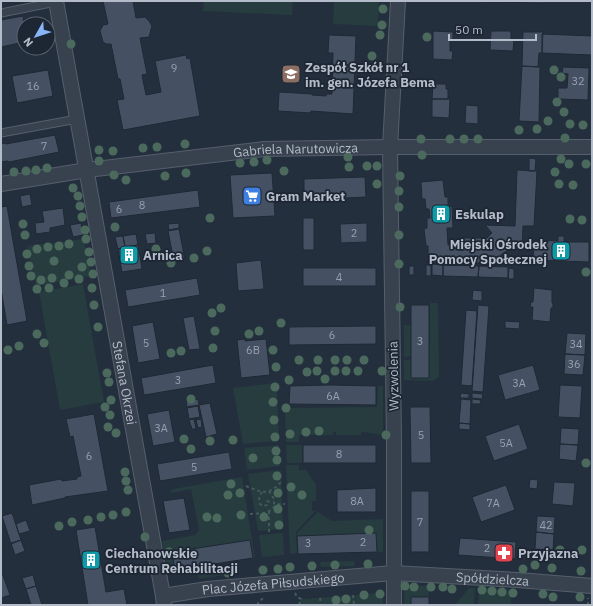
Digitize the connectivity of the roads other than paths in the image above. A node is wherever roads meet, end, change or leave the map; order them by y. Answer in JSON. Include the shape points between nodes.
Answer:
{"nodes":[{"id":1,"x":56,"y":1,"type":"edge"},
{"id":2,"x":398,"y":1,"type":"edge"},
{"id":3,"x":1,"y":13,"type":"edge"},
{"id":4,"x":77,"y":119,"type":"junction"},
{"id":5,"x":1,"y":133,"type":"edge"},
{"id":6,"x":390,"y":147,"type":"junction"},
{"id":7,"x":592,"y":147,"type":"edge"},
{"id":8,"x":87,"y":170,"type":"junction"},
{"id":9,"x":1,"y":184,"type":"edge"},
{"id":10,"x":393,"y":573,"type":"junction"},
{"id":11,"x":592,"y":586,"type":"edge"},
{"id":12,"x":163,"y":601,"type":"edge"},
{"id":13,"x":394,"y":605,"type":"edge"}],
"edges":[{"from":1,"to":3,"type":"lane"},
{"from":1,"to":4,"type":"street","name":"Stefana Okrzei"},
{"from":2,"to":6,"type":"street","name":"Wyzwolenia"},
{"from":4,"to":5,"type":"lane"},
{"from":4,"to":8,"type":"street","name":"Stefana Okrzei"},
{"from":6,"to":7,"type":"street","name":"Gabriela Narutowicza"},
{"from":6,"to":8,"type":"street","name":"Gabriela Narutowicza","via":[[264,149]]},
{"from":6,"to":10,"type":"street","name":"Wyzwolenia"},
{"from":8,"to":9,"type":"street","name":"Gabriela Narutowicza"},
{"from":8,"to":12,"type":"street","name":"Stefana Okrzei"},
{"from":10,"to":11,"type":"street","name":"Spółdzielcza"},
{"from":10,"to":12,"type":"street","name":"Plac Józefa Piłsudskiego","via":[[208,589]]},
{"from":10,"to":13,"type":"street","name":"Wyzwolenia"}]}
